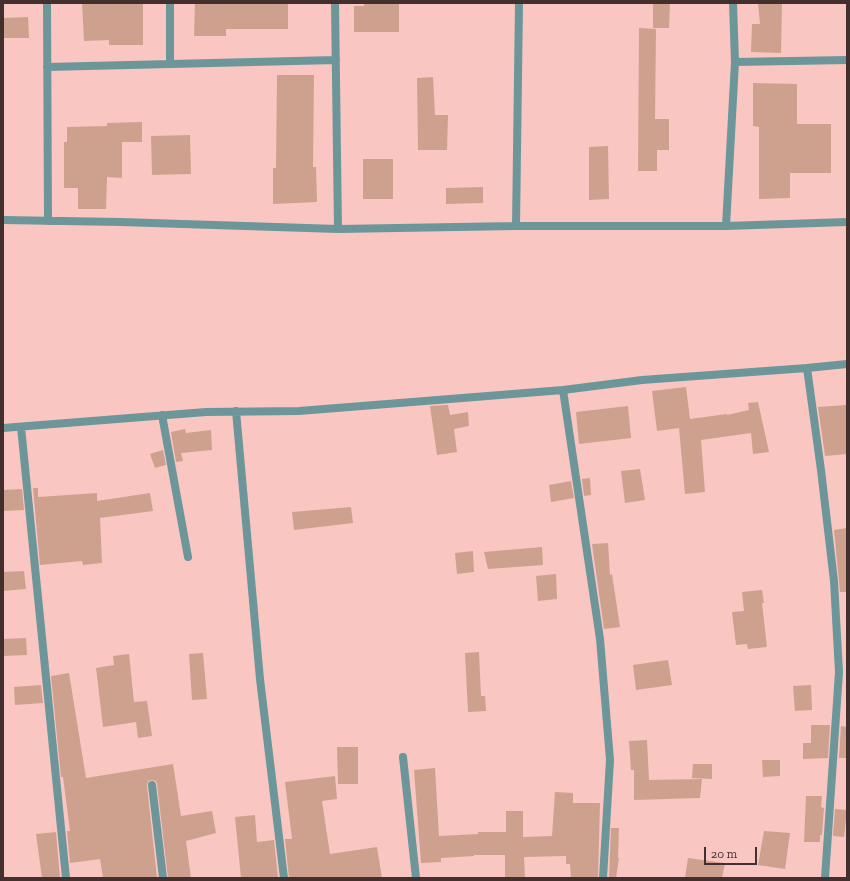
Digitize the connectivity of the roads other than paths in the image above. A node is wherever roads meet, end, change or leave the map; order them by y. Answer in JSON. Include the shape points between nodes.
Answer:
{"nodes":[{"id":1,"x":47,"y":3,"type":"edge"},
{"id":2,"x":170,"y":3,"type":"edge"},
{"id":3,"x":335,"y":3,"type":"edge"},
{"id":4,"x":519,"y":3,"type":"edge"},
{"id":5,"x":733,"y":3,"type":"edge"},
{"id":6,"x":336,"y":60,"type":"junction"},
{"id":7,"x":847,"y":60,"type":"edge"},
{"id":8,"x":735,"y":62,"type":"junction"},
{"id":9,"x":170,"y":64,"type":"junction"},
{"id":10,"x":47,"y":67,"type":"junction"},
{"id":11,"x":3,"y":220,"type":"edge"},
{"id":12,"x":48,"y":221,"type":"junction"},
{"id":13,"x":847,"y":222,"type":"edge"},
{"id":14,"x":516,"y":226,"type":"junction"},
{"id":15,"x":726,"y":226,"type":"junction"},
{"id":16,"x":338,"y":229,"type":"junction"},
{"id":17,"x":847,"y":364,"type":"edge"},
{"id":18,"x":807,"y":368,"type":"junction"},
{"id":19,"x":563,"y":390,"type":"junction"},
{"id":20,"x":236,"y":411,"type":"junction"},
{"id":21,"x":162,"y":415,"type":"junction"},
{"id":22,"x":21,"y":427,"type":"junction"},
{"id":23,"x":3,"y":428,"type":"edge"},
{"id":24,"x":188,"y":557,"type":"dead end"},
{"id":25,"x":403,"y":757,"type":"dead end"},
{"id":26,"x":152,"y":785,"type":"dead end"},
{"id":27,"x":66,"y":878,"type":"edge"},
{"id":28,"x":163,"y":878,"type":"edge"},
{"id":29,"x":284,"y":878,"type":"edge"},
{"id":30,"x":416,"y":878,"type":"edge"},
{"id":31,"x":603,"y":878,"type":"edge"},
{"id":32,"x":825,"y":878,"type":"edge"}],
"edges":[{"from":1,"to":10,"type":"street"},
{"from":2,"to":9,"type":"street"},
{"from":3,"to":6,"type":"street"},
{"from":4,"to":14,"type":"street"},
{"from":5,"to":8,"type":"street"},
{"from":6,"to":9,"type":"street"},
{"from":6,"to":16,"type":"street"},
{"from":7,"to":8,"type":"street"},
{"from":8,"to":15,"type":"street"},
{"from":9,"to":10,"type":"street"},
{"from":10,"to":12,"type":"street"},
{"from":11,"to":12,"type":"street"},
{"from":12,"to":16,"type":"street"},
{"from":13,"to":15,"type":"street"},
{"from":14,"to":15,"type":"street"},
{"from":14,"to":16,"type":"street"},
{"from":17,"to":18,"type":"street"},
{"from":18,"to":19,"type":"street","via":[[642,380]]},
{"from":18,"to":32,"type":"street","via":[[834,581],[839,672]]},
{"from":19,"to":20,"type":"street","via":[[299,410]]},
{"from":19,"to":31,"type":"street","via":[[600,639],[610,760]]},
{"from":20,"to":21,"type":"street"},
{"from":20,"to":29,"type":"street","via":[[260,679]]},
{"from":21,"to":22,"type":"street"},
{"from":21,"to":24,"type":"street"},
{"from":22,"to":23,"type":"street"},
{"from":22,"to":27,"type":"street"},
{"from":25,"to":30,"type":"street"},
{"from":26,"to":28,"type":"street"}]}
